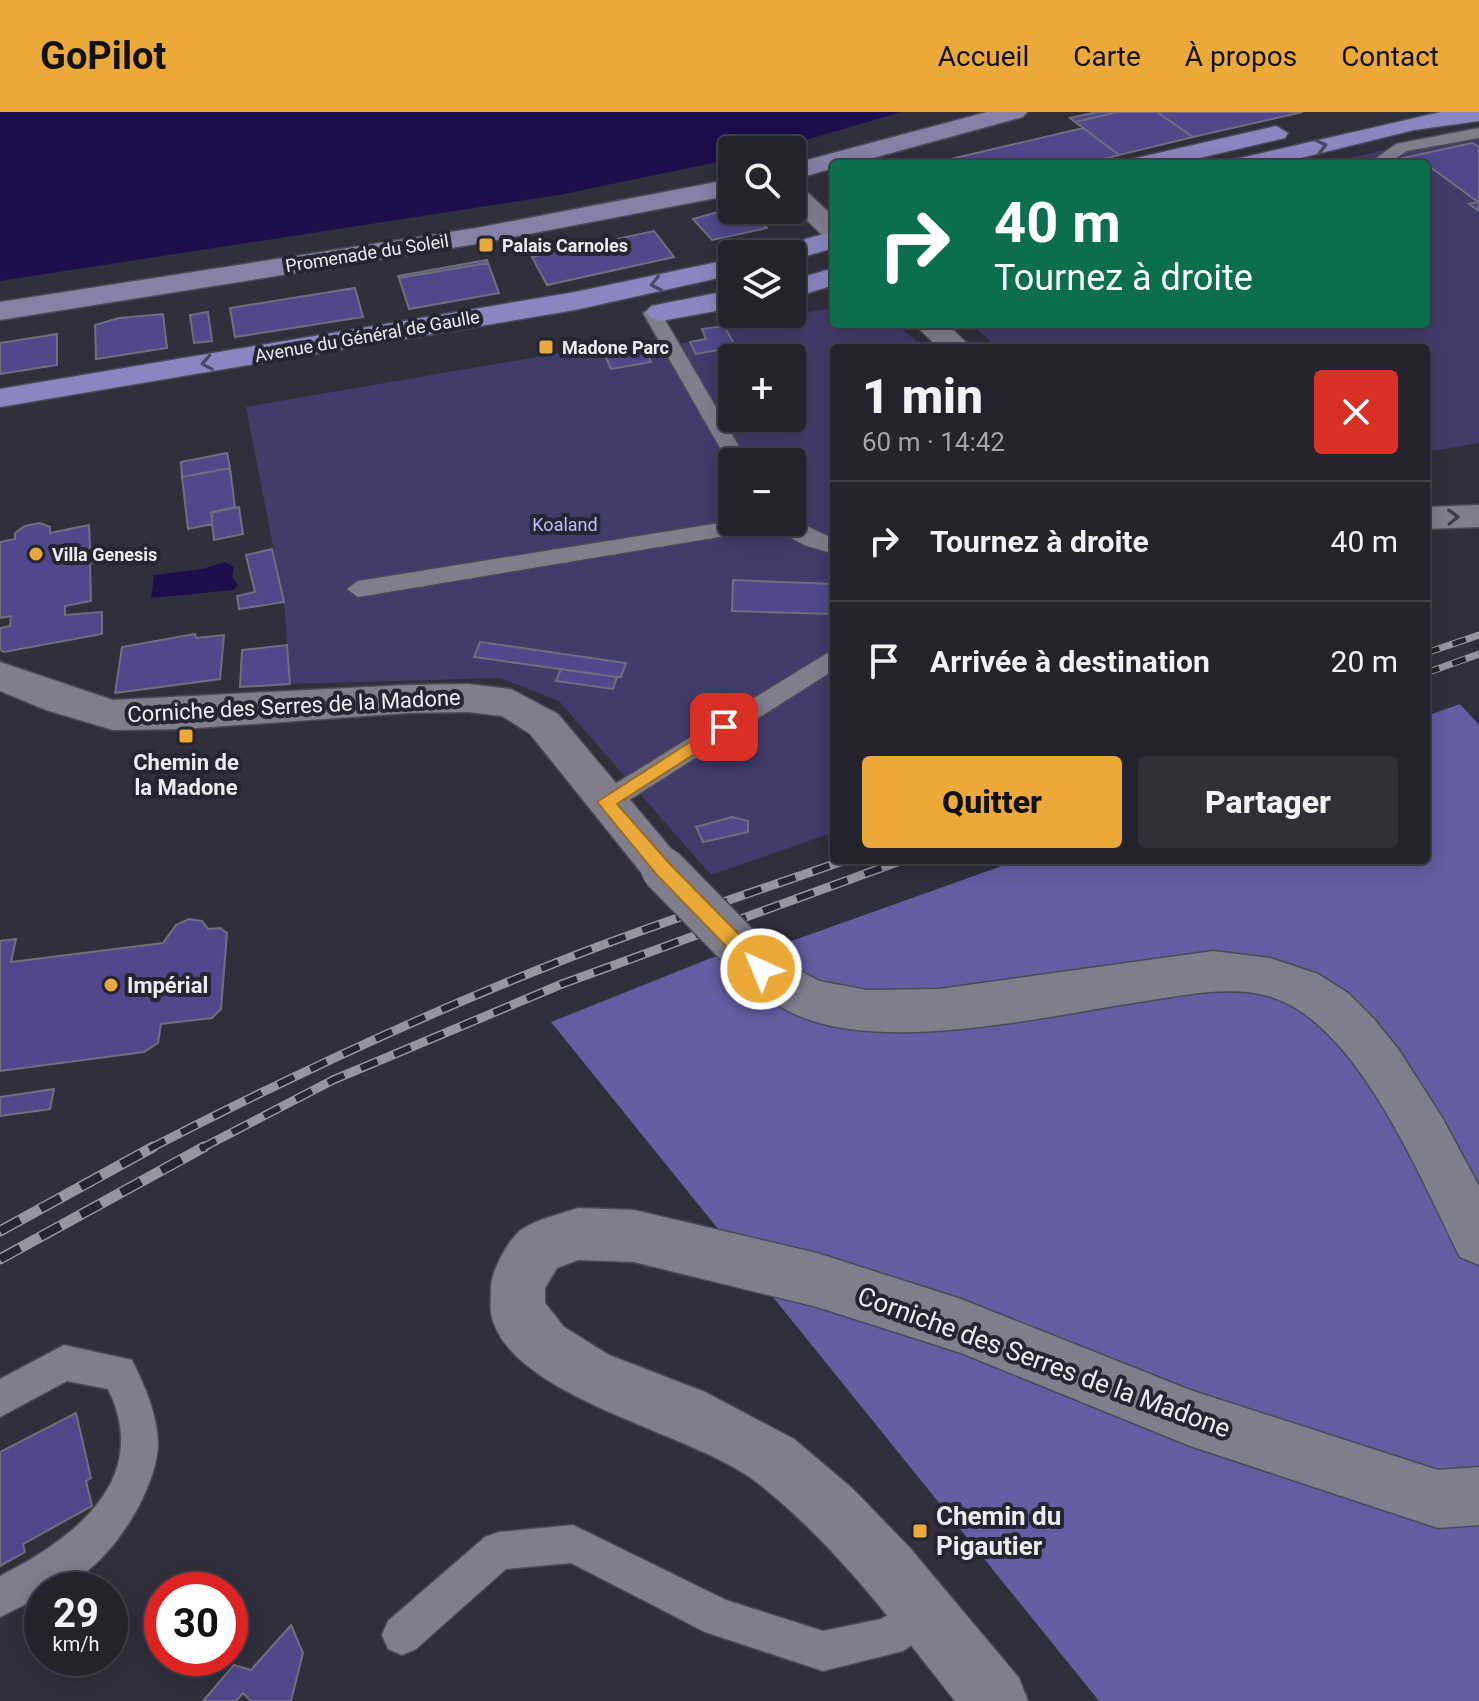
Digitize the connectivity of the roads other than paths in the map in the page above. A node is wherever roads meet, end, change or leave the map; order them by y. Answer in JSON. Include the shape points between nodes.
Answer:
{"nodes":[{"id":1,"x":1015,"y":112,"type":"edge"},
{"id":2,"x":1364,"y":112,"type":"edge"},
{"id":3,"x":1479,"y":114,"type":"edge"},
{"id":4,"x":1479,"y":133,"type":"edge"},
{"id":5,"x":837,"y":160,"type":"edge"},
{"id":6,"x":1158,"y":160,"type":"edge"},
{"id":7,"x":1261,"y":160,"type":"edge"},
{"id":8,"x":1382,"y":160,"type":"edge"},
{"id":9,"x":830,"y":162,"type":"edge"},
{"id":10,"x":806,"y":168,"type":"edge"},
{"id":11,"x":806,"y":173,"type":"edge"},
{"id":12,"x":830,"y":187,"type":"edge"},
{"id":13,"x":718,"y":190,"type":"edge"},
{"id":14,"x":806,"y":205,"type":"edge"},
{"id":15,"x":830,"y":227,"type":"edge"},
{"id":16,"x":830,"y":240,"type":"edge"},
{"id":17,"x":806,"y":247,"type":"edge"},
{"id":18,"x":718,"y":270,"type":"edge"},
{"id":19,"x":830,"y":277,"type":"edge"},
{"id":20,"x":806,"y":285,"type":"edge"},
{"id":21,"x":718,"y":301,"type":"edge"},
{"id":22,"x":0,"y":311,"type":"edge"},
{"id":23,"x":652,"y":313,"type":"junction"},
{"id":24,"x":934,"y":328,"type":"edge"},
{"id":25,"x":952,"y":344,"type":"edge"},
{"id":26,"x":0,"y":398,"type":"edge"},
{"id":27,"x":0,"y":424,"type":"edge"},
{"id":28,"x":730,"y":448,"type":"edge"},
{"id":29,"x":1479,"y":516,"type":"edge"},
{"id":30,"x":1430,"y":518,"type":"edge"},
{"id":31,"x":718,"y":530,"type":"edge"},
{"id":32,"x":806,"y":534,"type":"edge"},
{"id":33,"x":830,"y":545,"type":"edge"},
{"id":34,"x":358,"y":589,"type":"dead end"},
{"id":35,"x":830,"y":661,"type":"edge"},
{"id":36,"x":0,"y":676,"type":"edge"},
{"id":37,"x":606,"y":802,"type":"junction"},
{"id":38,"x":1479,"y":1239,"type":"edge"},
{"id":39,"x":0,"y":1399,"type":"edge"},
{"id":40,"x":1479,"y":1496,"type":"edge"},
{"id":41,"x":0,"y":1597,"type":"edge"},
{"id":42,"x":925,"y":1613,"type":"junction"},
{"id":43,"x":402,"y":1635,"type":"dead end"},
{"id":44,"x":996,"y":1701,"type":"edge"}],
"edges":[{"from":1,"to":5,"type":"street"},
{"from":2,"to":6,"type":"main road"},
{"from":7,"to":3,"type":"main road","one_way":true,"via":[[1414,123]]},
{"from":4,"to":8,"type":"lane","via":[[1402,147]]},
{"from":9,"to":10,"type":"street"},
{"from":11,"to":12,"type":"street"},
{"from":13,"to":22,"type":"street","name":"Promenade du Soleil","via":[[476,236]]},
{"from":14,"to":15,"type":"street"},
{"from":16,"to":17,"type":"main road"},
{"from":18,"to":26,"type":"main road","name":"Avenue du Général de Gaulle","one_way":true,"via":[[559,303]]},
{"from":19,"to":20,"type":"main road"},
{"from":21,"to":23,"type":"main road","name":"Avenue du Général de Gaulle"},
{"from":23,"to":27,"type":"main road","name":"Avenue du Général de Gaulle"},
{"from":23,"to":28,"type":"lane"},
{"from":24,"to":25,"type":"street"},
{"from":30,"to":29,"type":"street","one_way":true},
{"from":31,"to":34,"type":"lane"},
{"from":32,"to":33,"type":"lane"},
{"from":35,"to":37,"type":"lane"},
{"from":36,"to":37,"type":"street","name":"Corniche des Serres de la Madone","via":[[113,715],[407,699],[511,703],[544,724]]},
{"from":37,"to":38,"type":"street","name":"Corniche des Serres de la Madone","bridge":true,"via":[[761,969],[809,1000],[867,1011],[939,1010],[1213,971],[1300,987],[1341,1012],[1383,1065]]},
{"from":39,"to":41,"type":"lane","via":[[64,1363],[119,1373],[134,1399],[142,1452],[123,1500],[79,1551]]},
{"from":40,"to":42,"type":"street","name":"Corniche des Serres de la Madone","via":[[1438,1499],[1190,1418],[961,1326],[817,1280],[634,1236],[578,1234],[539,1249],[518,1281],[518,1313],[545,1346],[592,1377],[685,1412],[774,1459],[832,1510]]},
{"from":42,"to":43,"type":"lane","via":[[889,1637],[823,1651],[719,1618],[573,1544],[499,1551]]},
{"from":42,"to":44,"type":"street","name":"Corniche des Serres de la Madone"}]}
